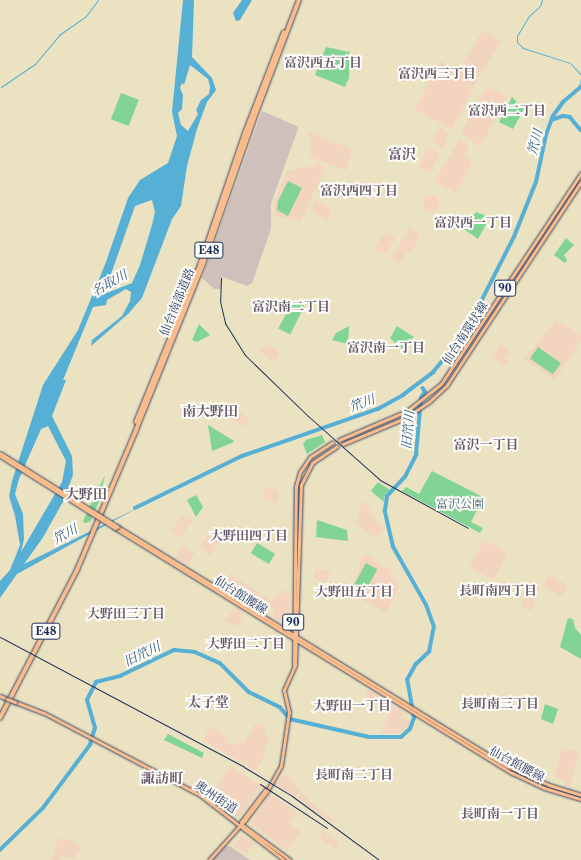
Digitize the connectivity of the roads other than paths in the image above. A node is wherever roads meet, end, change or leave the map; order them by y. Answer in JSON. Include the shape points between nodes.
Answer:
{"nodes":[{"id":1,"x":298,"y":0,"type":"edge"},
{"id":2,"x":581,"y":173,"type":"edge"},
{"id":3,"x":581,"y":182,"type":"edge"},
{"id":4,"x":339,"y":440,"type":"dead end"},
{"id":5,"x":333,"y":442,"type":"dead end"},
{"id":6,"x":343,"y":444,"type":"dead end"},
{"id":7,"x":337,"y":446,"type":"dead end"},
{"id":8,"x":0,"y":453,"type":"edge"},
{"id":9,"x":0,"y":456,"type":"edge"},
{"id":10,"x":116,"y":528,"type":"junction"},
{"id":11,"x":294,"y":636,"type":"junction"},
{"id":12,"x":1,"y":696,"type":"edge"},
{"id":13,"x":0,"y":718,"type":"edge"},
{"id":14,"x":581,"y":795,"type":"edge"},
{"id":15,"x":581,"y":799,"type":"edge"},
{"id":16,"x":241,"y":824,"type":"junction"},
{"id":17,"x":209,"y":860,"type":"edge"},
{"id":18,"x":284,"y":860,"type":"edge"},
{"id":19,"x":290,"y":860,"type":"edge"}],
"edges":[{"from":1,"to":13,"type":"highway","name":"仙台南部道路","number":"E48","via":[[245,133],[200,265],[97,523],[59,606]]},
{"from":2,"to":4,"type":"main road","name":"仙台南環状線","number":"90","via":[[452,371],[424,400],[397,417]]},
{"from":3,"to":6,"type":"main road","name":"仙台南環状線","number":"90","via":[[447,385],[417,411]]},
{"from":5,"to":11,"type":"main road","number":"90","via":[[310,457],[300,472],[296,486]]},
{"from":7,"to":11,"type":"main road","number":"90","via":[[314,460],[306,470],[302,485]]},
{"from":8,"to":10,"type":"main road","name":"仙台館腰線","bridge":true},
{"from":9,"to":10,"type":"main road","name":"仙台館腰線","bridge":true},
{"from":10,"to":11,"type":"main road","name":"仙台館腰線"},
{"from":11,"to":14,"type":"main road","name":"仙台館腰線","via":[[522,775]]},
{"from":11,"to":15,"type":"main road","name":"仙台館腰線","via":[[512,773],[548,789]]},
{"from":11,"to":16,"type":"main road","number":"90","via":[[294,669],[284,692],[290,712],[281,766]]},
{"from":12,"to":16,"type":"main road","name":"奥州街道","bridge":true,"via":[[44,713],[199,795]]},
{"from":16,"to":17,"type":"main road","number":"90"},
{"from":16,"to":18,"type":"main road"},
{"from":16,"to":19,"type":"main road"}]}
